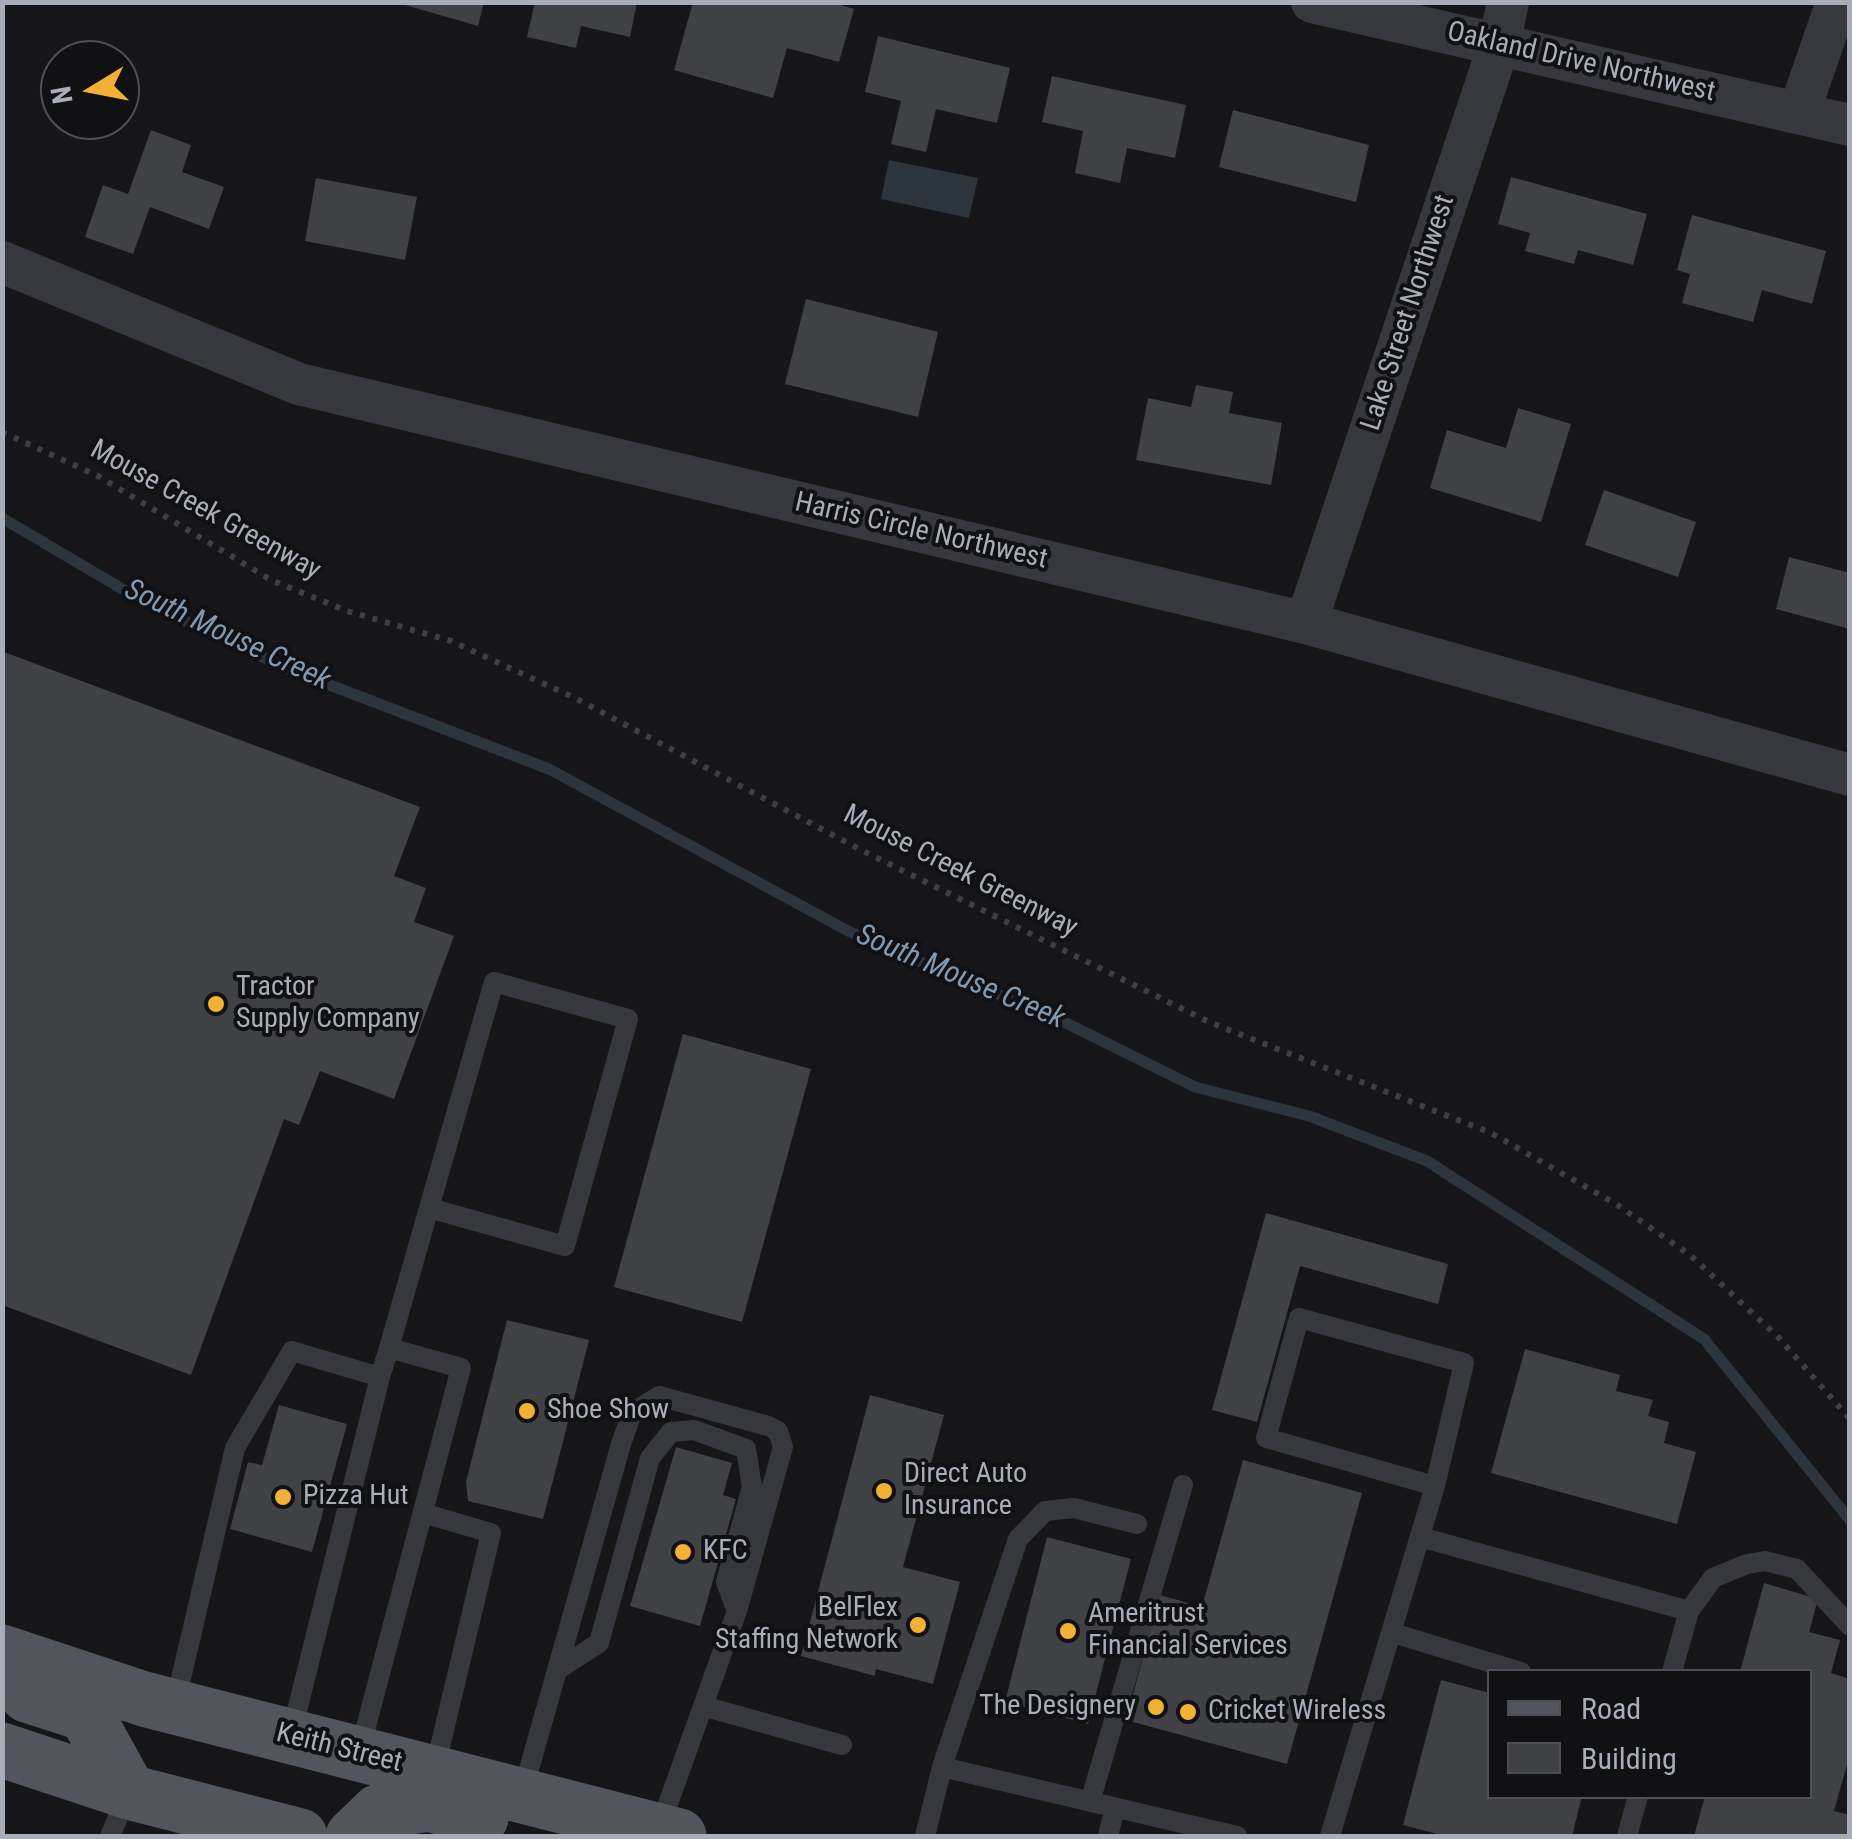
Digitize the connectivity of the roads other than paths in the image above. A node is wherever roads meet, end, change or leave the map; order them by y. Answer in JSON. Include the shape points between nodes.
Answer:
{"nodes":[{"id":1,"x":1312,"y":2,"type":"edge"},
{"id":2,"x":1508,"y":2,"type":"edge"},
{"id":3,"x":1836,"y":2,"type":"edge"},
{"id":4,"x":1498,"y":45,"type":"junction"},
{"id":5,"x":1799,"y":112,"type":"junction"},
{"id":6,"x":1850,"y":125,"type":"edge"},
{"id":7,"x":2,"y":262,"type":"edge"},
{"id":8,"x":1306,"y":623,"type":"junction"},
{"id":9,"x":1850,"y":775,"type":"edge"},
{"id":10,"x":429,"y":1208,"type":"junction"},
{"id":11,"x":389,"y":1348,"type":"junction"},
{"id":12,"x":380,"y":1377,"type":"junction"},
{"id":13,"x":1182,"y":1485,"type":"dead end"},
{"id":14,"x":1435,"y":1486,"type":"junction"},
{"id":15,"x":422,"y":1512,"type":"junction"},
{"id":16,"x":1137,"y":1524,"type":"dead end"},
{"id":17,"x":1420,"y":1537,"type":"junction"},
{"id":18,"x":737,"y":1611,"type":"junction"},
{"id":19,"x":1689,"y":1611,"type":"junction"},
{"id":20,"x":1850,"y":1626,"type":"edge"},
{"id":21,"x":1393,"y":1634,"type":"junction"},
{"id":22,"x":2,"y":1652,"type":"edge"},
{"id":23,"x":1510,"y":1669,"type":"edge"},
{"id":24,"x":1673,"y":1669,"type":"edge"},
{"id":25,"x":557,"y":1670,"type":"junction"},
{"id":26,"x":2,"y":1687,"type":"edge"},
{"id":27,"x":703,"y":1706,"type":"junction"},
{"id":28,"x":174,"y":1707,"type":"junction"},
{"id":29,"x":290,"y":1737,"type":"junction"},
{"id":30,"x":842,"y":1745,"type":"dead end"},
{"id":31,"x":2,"y":1750,"type":"edge"},
{"id":32,"x":359,"y":1754,"type":"junction"},
{"id":33,"x":942,"y":1767,"type":"junction"},
{"id":34,"x":434,"y":1774,"type":"junction"},
{"id":35,"x":521,"y":1796,"type":"junction"},
{"id":36,"x":1637,"y":1799,"type":"edge"},
{"id":37,"x":1090,"y":1802,"type":"junction"},
{"id":38,"x":1115,"y":1808,"type":"junction"},
{"id":39,"x":120,"y":1814,"type":"edge"},
{"id":40,"x":669,"y":1834,"type":"edge"},
{"id":41,"x":300,"y":1836,"type":"edge"},
{"id":42,"x":353,"y":1836,"type":"edge"},
{"id":43,"x":572,"y":1836,"type":"edge"},
{"id":44,"x":926,"y":1836,"type":"edge"},
{"id":45,"x":1108,"y":1836,"type":"edge"},
{"id":46,"x":1237,"y":1836,"type":"edge"},
{"id":47,"x":1330,"y":1836,"type":"edge"},
{"id":48,"x":1627,"y":1836,"type":"edge"}],
"edges":[{"from":1,"to":4,"type":"street","name":"Oakland Drive Northwest"},
{"from":2,"to":4,"type":"street","name":"Lake Street Northwest"},
{"from":3,"to":5,"type":"street"},
{"from":4,"to":5,"type":"street","name":"Oakland Drive Northwest"},
{"from":4,"to":8,"type":"street","name":"Lake Street Northwest"},
{"from":5,"to":6,"type":"street","name":"Oakland Drive Northwest"},
{"from":7,"to":8,"type":"street","name":"Harris Circle Northwest","via":[[299,384]]},
{"from":8,"to":9,"type":"street","name":"Harris Circle Northwest"},
{"from":10,"to":10,"type":"lane","via":[[494,982],[628,1019],[565,1246]]},
{"from":10,"to":11,"type":"lane"},
{"from":11,"to":12,"type":"lane"},
{"from":11,"to":15,"type":"lane","via":[[460,1368]]},
{"from":12,"to":28,"type":"lane","via":[[292,1351],[253,1413],[235,1448]]},
{"from":12,"to":29,"type":"lane"},
{"from":13,"to":37,"type":"lane"},
{"from":14,"to":14,"type":"lane","via":[[1464,1363],[1299,1318],[1266,1438]]},
{"from":14,"to":17,"type":"lane"},
{"from":15,"to":32,"type":"lane"},
{"from":15,"to":34,"type":"lane","via":[[491,1532]]},
{"from":16,"to":33,"type":"lane","via":[[1074,1508],[1045,1511],[1018,1540]]},
{"from":17,"to":19,"type":"lane"},
{"from":17,"to":21,"type":"lane"},
{"from":18,"to":25,"type":"lane","via":[[726,1582],[752,1486],[746,1448],[694,1430],[672,1432],[650,1458],[599,1643]]},
{"from":18,"to":25,"type":"lane","via":[[783,1448],[778,1432],[658,1396],[632,1413]]},
{"from":18,"to":27,"type":"lane"},
{"from":19,"to":20,"type":"lane","via":[[1713,1578],[1764,1561],[1797,1569]]},
{"from":19,"to":24,"type":"lane"},
{"from":21,"to":23,"type":"lane"},
{"from":21,"to":47,"type":"lane"},
{"from":22,"to":28,"type":"main road","name":"Keith Street"},
{"from":25,"to":35,"type":"lane"},
{"from":26,"to":39,"type":"main road","via":[[86,1714]]},
{"from":27,"to":30,"type":"lane"},
{"from":27,"to":40,"type":"lane"},
{"from":28,"to":29,"type":"main road","name":"Keith Street"},
{"from":29,"to":32,"type":"main road","name":"Keith Street"},
{"from":31,"to":39,"type":"main road"},
{"from":32,"to":34,"type":"main road","name":"Keith Street"},
{"from":33,"to":37,"type":"lane"},
{"from":33,"to":44,"type":"lane"},
{"from":34,"to":35,"type":"main road","name":"Keith Street"},
{"from":35,"to":40,"type":"main road","name":"Keith Street"},
{"from":36,"to":48,"type":"lane"},
{"from":37,"to":38,"type":"lane"},
{"from":38,"to":45,"type":"lane"},
{"from":38,"to":46,"type":"lane"},
{"from":39,"to":41,"type":"main road"},
{"from":42,"to":43,"type":"main road","via":[[378,1812],[428,1804]]}]}
